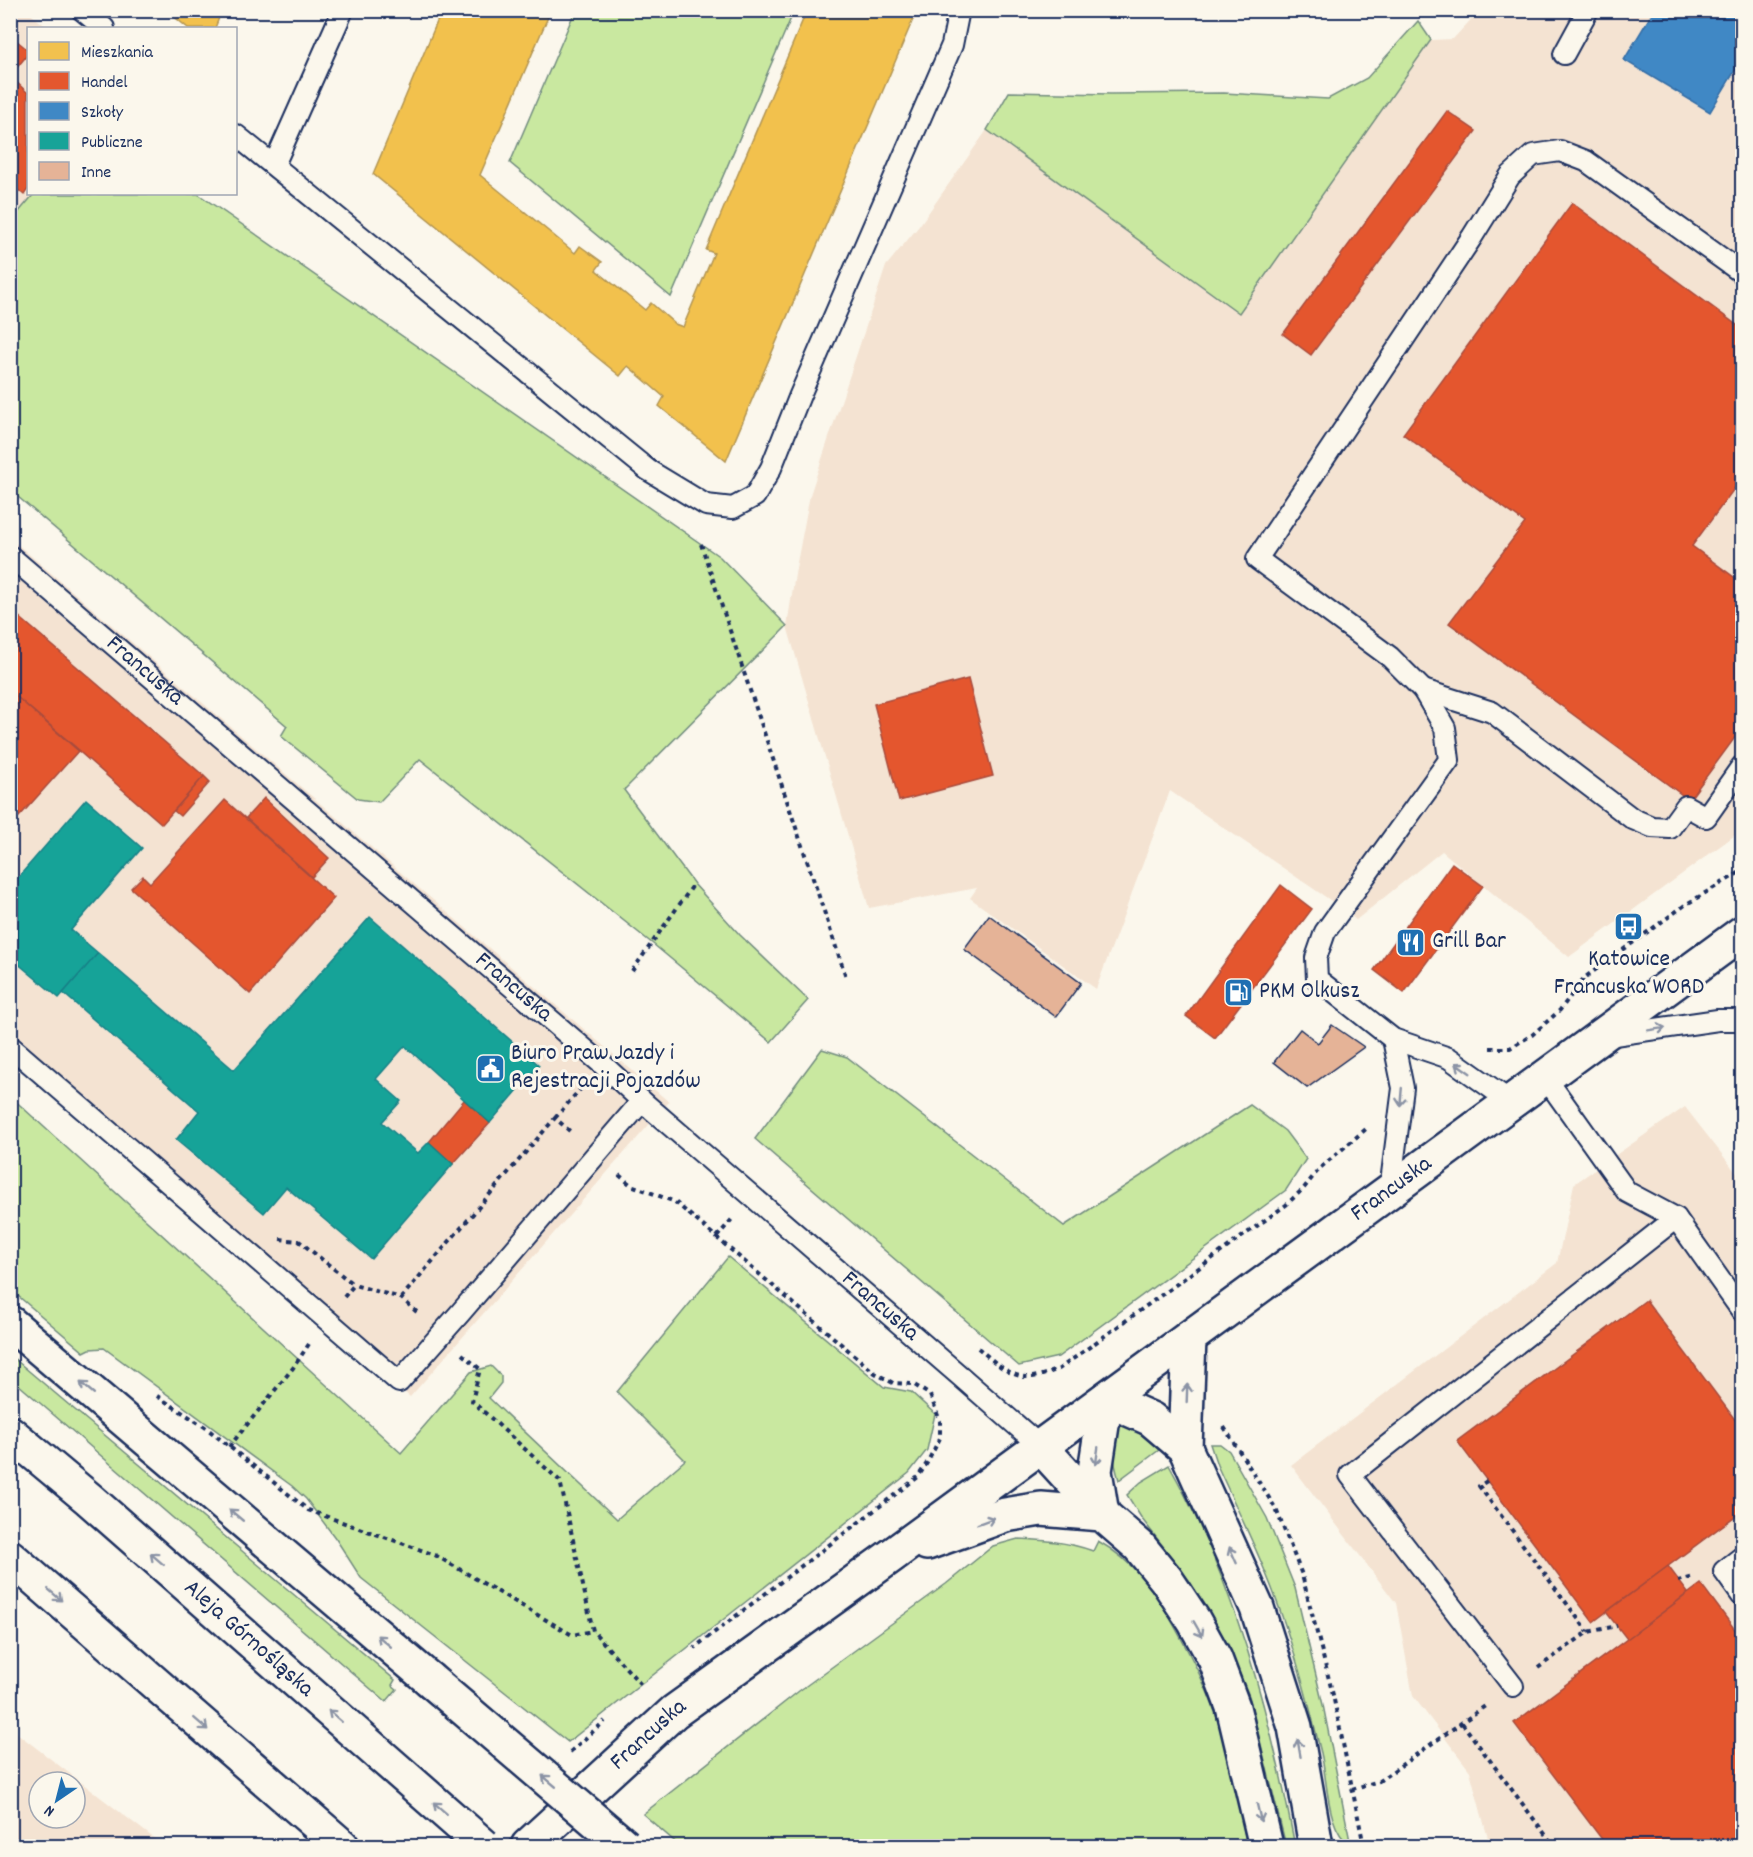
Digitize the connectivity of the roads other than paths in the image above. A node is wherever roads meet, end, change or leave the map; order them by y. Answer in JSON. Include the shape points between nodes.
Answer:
{"nodes":[{"id":1,"x":82,"y":10,"type":"edge"},
{"id":2,"x":343,"y":10,"type":"edge"},
{"id":3,"x":956,"y":10,"type":"edge"},
{"id":4,"x":1588,"y":10,"type":"edge"},
{"id":5,"x":103,"y":27,"type":"edge"},
{"id":6,"x":1564,"y":54,"type":"dead end"},
{"id":7,"x":237,"y":136,"type":"edge"},
{"id":8,"x":274,"y":165,"type":"junction"},
{"id":9,"x":1743,"y":273,"type":"edge"},
{"id":10,"x":10,"y":556,"type":"edge"},
{"id":11,"x":1423,"y":690,"type":"junction"},
{"id":12,"x":1743,"y":766,"type":"edge"},
{"id":13,"x":1743,"y":933,"type":"edge"},
{"id":14,"x":1743,"y":1020,"type":"edge"},
{"id":15,"x":1599,"y":1038,"type":"junction"},
{"id":16,"x":1393,"y":1039,"type":"junction"},
{"id":17,"x":10,"y":1046,"type":"edge"},
{"id":18,"x":1545,"y":1077,"type":"junction"},
{"id":19,"x":642,"y":1101,"type":"junction"},
{"id":20,"x":1511,"y":1102,"type":"junction"},
{"id":21,"x":1390,"y":1190,"type":"junction"},
{"id":22,"x":1676,"y":1218,"type":"junction"},
{"id":23,"x":1743,"y":1311,"type":"edge"},
{"id":24,"x":10,"y":1323,"type":"edge"},
{"id":25,"x":1189,"y":1338,"type":"junction"},
{"id":26,"x":1106,"y":1399,"type":"junction"},
{"id":27,"x":10,"y":1433,"type":"edge"},
{"id":28,"x":1040,"y":1446,"type":"junction"},
{"id":29,"x":1185,"y":1448,"type":"junction"},
{"id":30,"x":1102,"y":1515,"type":"junction"},
{"id":31,"x":891,"y":1556,"type":"junction"},
{"id":32,"x":10,"y":1557,"type":"edge"},
{"id":33,"x":1743,"y":1557,"type":"edge"},
{"id":34,"x":1743,"y":1596,"type":"edge"},
{"id":35,"x":1513,"y":1686,"type":"road end"},
{"id":36,"x":342,"y":1846,"type":"edge"},
{"id":37,"x":484,"y":1846,"type":"edge"},
{"id":38,"x":528,"y":1846,"type":"edge"},
{"id":39,"x":625,"y":1846,"type":"edge"},
{"id":40,"x":1266,"y":1846,"type":"edge"},
{"id":41,"x":1316,"y":1846,"type":"edge"}],
"edges":[{"from":1,"to":5,"type":"lane"},
{"from":2,"to":8,"type":"lane"},
{"from":3,"to":8,"type":"lane","via":[[952,45],[771,468],[754,496],[733,508],[706,505],[648,470]]},
{"from":4,"to":6,"type":"lane"},
{"from":7,"to":8,"type":"lane"},
{"from":9,"to":11,"type":"lane","via":[[1586,161],[1560,151],[1533,155],[1510,176],[1257,559],[1390,657]]},
{"from":10,"to":19,"type":"lane","name":"Francuska"},
{"from":11,"to":12,"type":"lane","via":[[1492,712],[1633,819],[1652,827],[1670,828],[1686,806],[1706,817]]},
{"from":11,"to":16,"type":"lane","via":[[1445,728],[1449,760],[1325,932],[1316,958],[1317,979]]},
{"from":13,"to":15,"type":"main road","name":"Francuska"},
{"from":15,"to":14,"type":"lane","one_way":true,"via":[[1718,1020]]},
{"from":15,"to":18,"type":"main road","name":"Francuska"},
{"from":20,"to":16,"type":"lane","one_way":true,"via":[[1449,1058]]},
{"from":16,"to":21,"type":"lane","one_way":true,"via":[[1403,1088]]},
{"from":17,"to":19,"type":"lane","via":[[399,1382]]},
{"from":18,"to":20,"type":"main road","name":"Francuska"},
{"from":18,"to":22,"type":"lane","via":[[1627,1192]]},
{"from":19,"to":28,"type":"lane","name":"Francuska"},
{"from":20,"to":21,"type":"main road","name":"Francuska"},
{"from":21,"to":25,"type":"main road","name":"Francuska"},
{"from":22,"to":23,"type":"lane"},
{"from":22,"to":35,"type":"lane","via":[[1350,1476]]},
{"from":39,"to":24,"type":"main road","one_way":true,"bridge":true},
{"from":25,"to":26,"type":"main road","name":"Francuska"},
{"from":29,"to":25,"type":"main road","one_way":true},
{"from":26,"to":28,"type":"main road","name":"Francuska"},
{"from":26,"to":29,"type":"main road","via":[[1150,1419]]},
{"from":26,"to":30,"type":"main road","one_way":true,"via":[[1095,1471]]},
{"from":37,"to":27,"type":"main road","name":"Aleja Górnośląska","one_way":true,"bridge":true},
{"from":28,"to":30,"type":"main road"},
{"from":28,"to":31,"type":"main road","name":"Francuska"},
{"from":41,"to":29,"type":"main road","one_way":true,"via":[[1295,1728],[1257,1608]]},
{"from":31,"to":30,"type":"main road","one_way":true,"via":[[1005,1515],[1041,1509]]},
{"from":30,"to":40,"type":"main road","one_way":true,"via":[[1139,1546],[1166,1579],[1215,1659],[1233,1707]]},
{"from":31,"to":38,"type":"main road","name":"Francuska","via":[[675,1712]]},
{"from":32,"to":36,"type":"main road","one_way":true},
{"from":33,"to":34,"type":"lane","via":[[1724,1571]]}]}
